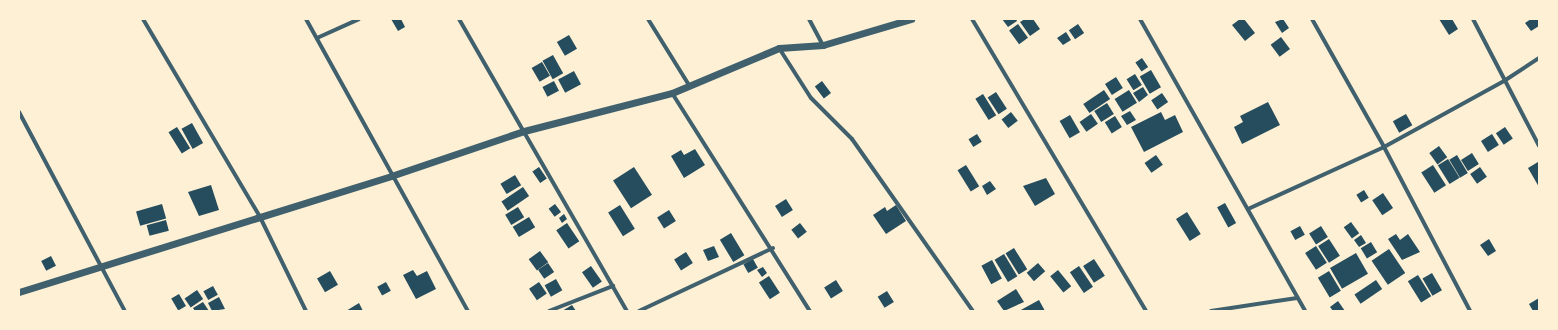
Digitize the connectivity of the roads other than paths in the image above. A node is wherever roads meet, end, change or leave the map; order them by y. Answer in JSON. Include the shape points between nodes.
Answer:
{"nodes":[{"id":1,"x":144,"y":19,"type":"edge"},
{"id":2,"x":306,"y":19,"type":"edge"},
{"id":3,"x":358,"y":19,"type":"edge"},
{"id":4,"x":459,"y":19,"type":"edge"},
{"id":5,"x":648,"y":19,"type":"edge"},
{"id":6,"x":808,"y":19,"type":"edge"},
{"id":7,"x":911,"y":19,"type":"edge"},
{"id":8,"x":972,"y":19,"type":"edge"},
{"id":9,"x":1140,"y":19,"type":"edge"},
{"id":10,"x":1312,"y":19,"type":"edge"},
{"id":11,"x":1474,"y":19,"type":"edge"},
{"id":12,"x":317,"y":38,"type":"junction"},
{"id":13,"x":823,"y":45,"type":"junction"},
{"id":14,"x":779,"y":48,"type":"junction"},
{"id":15,"x":1539,"y":58,"type":"edge"},
{"id":16,"x":1504,"y":81,"type":"junction"},
{"id":17,"x":689,"y":84,"type":"junction"},
{"id":18,"x":672,"y":93,"type":"junction"},
{"id":19,"x":19,"y":112,"type":"edge"},
{"id":20,"x":524,"y":131,"type":"junction"},
{"id":21,"x":1539,"y":146,"type":"edge"},
{"id":22,"x":1384,"y":147,"type":"junction"},
{"id":23,"x":391,"y":176,"type":"junction"},
{"id":24,"x":1248,"y":209,"type":"junction"},
{"id":25,"x":260,"y":217,"type":"junction"},
{"id":26,"x":773,"y":248,"type":"junction"},
{"id":27,"x":101,"y":265,"type":"junction"},
{"id":28,"x":613,"y":286,"type":"junction"},
{"id":29,"x":19,"y":292,"type":"edge"},
{"id":30,"x":1297,"y":298,"type":"junction"},
{"id":31,"x":125,"y":311,"type":"edge"},
{"id":32,"x":306,"y":311,"type":"edge"},
{"id":33,"x":468,"y":311,"type":"edge"},
{"id":34,"x":549,"y":311,"type":"edge"},
{"id":35,"x":627,"y":311,"type":"edge"},
{"id":36,"x":639,"y":311,"type":"edge"},
{"id":37,"x":810,"y":311,"type":"edge"},
{"id":38,"x":973,"y":311,"type":"edge"},
{"id":39,"x":1146,"y":311,"type":"edge"},
{"id":40,"x":1211,"y":311,"type":"edge"},
{"id":41,"x":1305,"y":311,"type":"edge"},
{"id":42,"x":1470,"y":311,"type":"edge"}],
"edges":[{"from":1,"to":25,"type":"street"},
{"from":2,"to":12,"type":"street"},
{"from":3,"to":12,"type":"street"},
{"from":4,"to":20,"type":"street"},
{"from":5,"to":17,"type":"street"},
{"from":6,"to":13,"type":"street"},
{"from":7,"to":13,"type":"street"},
{"from":8,"to":39,"type":"street"},
{"from":9,"to":24,"type":"street"},
{"from":10,"to":22,"type":"street"},
{"from":11,"to":16,"type":"street"},
{"from":12,"to":23,"type":"street"},
{"from":13,"to":14,"type":"street"},
{"from":14,"to":17,"type":"street"},
{"from":14,"to":38,"type":"street","via":[[810,98],[852,139]]},
{"from":15,"to":16,"type":"street"},
{"from":16,"to":21,"type":"street"},
{"from":16,"to":22,"type":"street"},
{"from":17,"to":18,"type":"street"},
{"from":18,"to":20,"type":"street"},
{"from":18,"to":26,"type":"street"},
{"from":19,"to":27,"type":"street"},
{"from":20,"to":23,"type":"street"},
{"from":20,"to":28,"type":"street"},
{"from":22,"to":24,"type":"street"},
{"from":22,"to":42,"type":"street"},
{"from":23,"to":25,"type":"street"},
{"from":23,"to":33,"type":"street"},
{"from":24,"to":30,"type":"street"},
{"from":25,"to":27,"type":"street"},
{"from":25,"to":32,"type":"street"},
{"from":26,"to":36,"type":"street"},
{"from":26,"to":37,"type":"street"},
{"from":27,"to":29,"type":"street"},
{"from":27,"to":31,"type":"street"},
{"from":28,"to":34,"type":"street"},
{"from":28,"to":35,"type":"street"},
{"from":30,"to":40,"type":"street"},
{"from":30,"to":41,"type":"street"}]}
